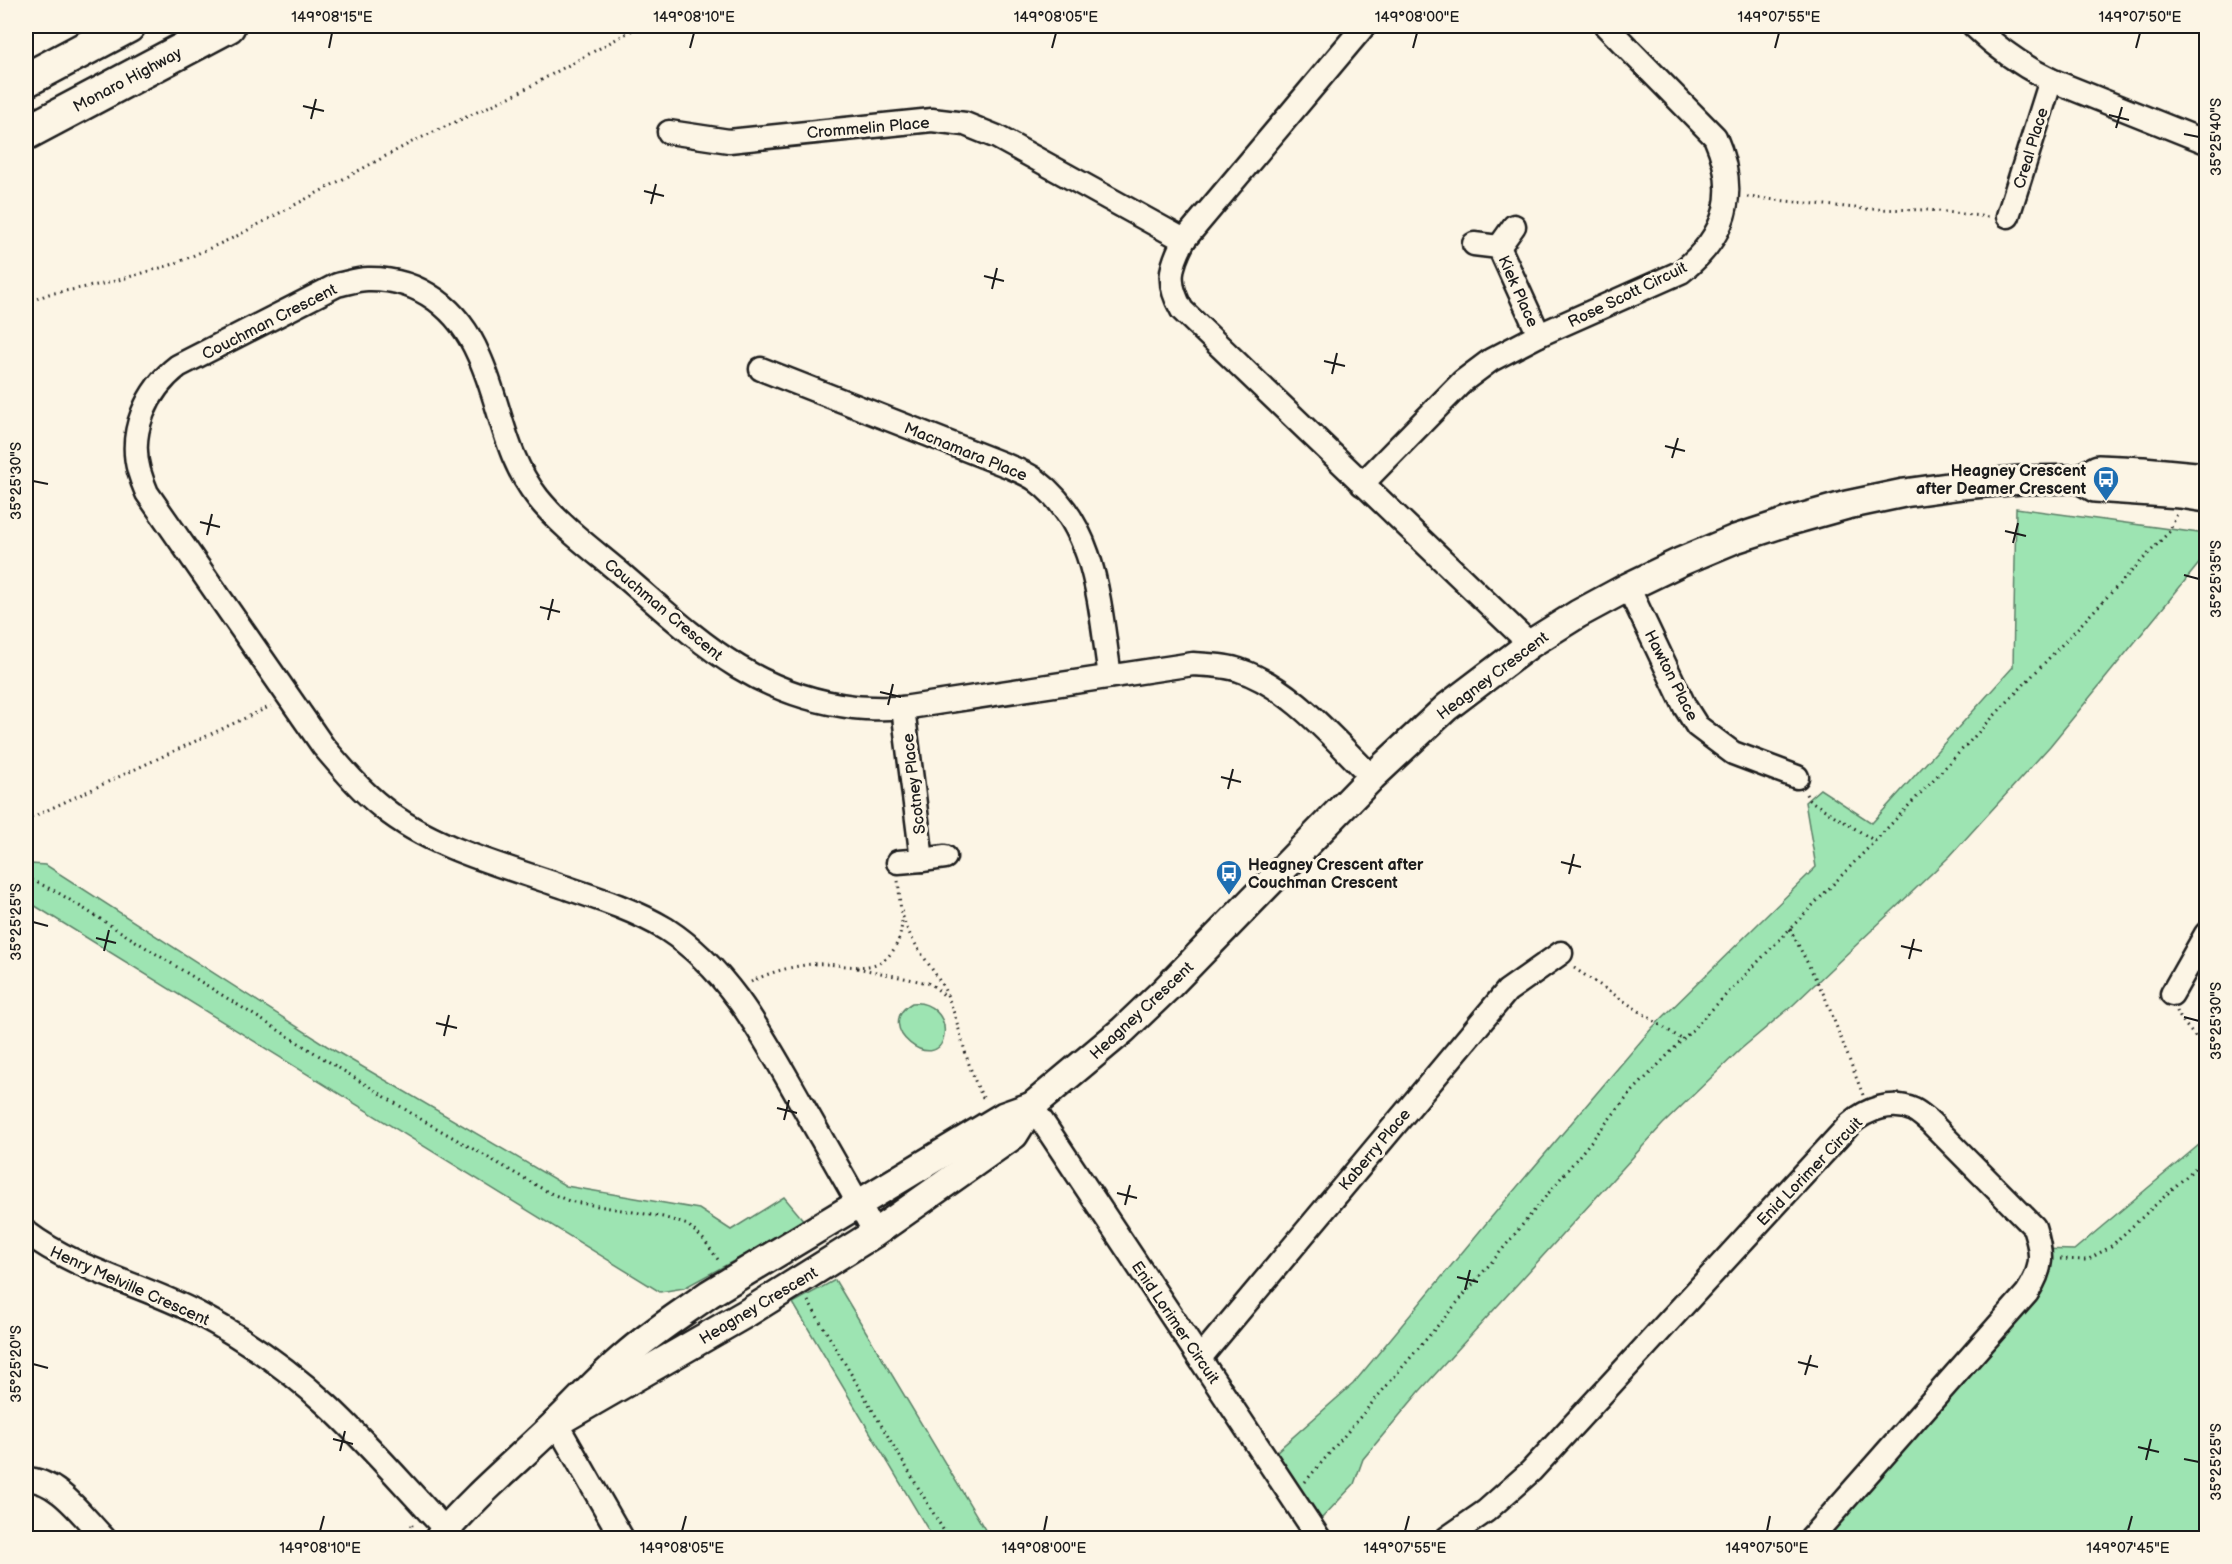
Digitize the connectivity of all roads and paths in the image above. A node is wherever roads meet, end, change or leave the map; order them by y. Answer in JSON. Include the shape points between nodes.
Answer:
{"nodes":[{"id":1,"x":128,"y":26,"type":"edge"},
{"id":2,"x":228,"y":26,"type":"edge"},
{"id":3,"x":640,"y":26,"type":"edge"},
{"id":4,"x":1364,"y":26,"type":"edge"},
{"id":5,"x":1606,"y":26,"type":"edge"},
{"id":6,"x":1974,"y":26,"type":"edge"},
{"id":7,"x":26,"y":80,"type":"edge"},
{"id":8,"x":2051,"y":80,"type":"junction"},
{"id":9,"x":669,"y":132,"type":"dead end"},
{"id":10,"x":26,"y":133,"type":"edge"},
{"id":11,"x":2206,"y":142,"type":"edge"},
{"id":12,"x":1727,"y":195,"type":"junction"},
{"id":13,"x":2008,"y":216,"type":"joint"},
{"id":14,"x":1514,"y":226,"type":"dead end"},
{"id":15,"x":1184,"y":240,"type":"junction"},
{"id":16,"x":1474,"y":244,"type":"dead end"},
{"id":17,"x":1499,"y":247,"type":"junction"},
{"id":18,"x":26,"y":303,"type":"edge"},
{"id":19,"x":1539,"y":335,"type":"junction"},
{"id":20,"x":761,"y":369,"type":"dead end"},
{"id":21,"x":2206,"y":477,"type":"edge"},
{"id":22,"x":2079,"y":479,"type":"junction"},
{"id":23,"x":1362,"y":484,"type":"junction"},
{"id":24,"x":2206,"y":498,"type":"edge"},
{"id":25,"x":2179,"y":508,"type":"dead end"},
{"id":26,"x":1628,"y":587,"type":"junction"},
{"id":27,"x":1530,"y":644,"type":"junction"},
{"id":28,"x":1110,"y":676,"type":"junction"},
{"id":29,"x":289,"y":697,"type":"junction"},
{"id":30,"x":903,"y":708,"type":"junction"},
{"id":31,"x":1372,"y":777,"type":"junction"},
{"id":32,"x":1797,"y":777,"type":"joint"},
{"id":33,"x":26,"y":820,"type":"edge"},
{"id":34,"x":1875,"y":841,"type":"junction"},
{"id":35,"x":945,"y":857,"type":"dead end"},
{"id":36,"x":922,"y":860,"type":"junction"},
{"id":37,"x":898,"y":862,"type":"joint"},
{"id":38,"x":26,"y":881,"type":"edge"},
{"id":39,"x":902,"y":916,"type":"junction"},
{"id":40,"x":1790,"y":929,"type":"junction"},
{"id":41,"x":2206,"y":934,"type":"edge"},
{"id":42,"x":1561,"y":953,"type":"joint"},
{"id":43,"x":852,"y":967,"type":"junction"},
{"id":44,"x":734,"y":993,"type":"junction"},
{"id":45,"x":2172,"y":994,"type":"dead end"},
{"id":46,"x":948,"y":998,"type":"junction"},
{"id":47,"x":2185,"y":1023,"type":"dead end"},
{"id":48,"x":1683,"y":1040,"type":"junction"},
{"id":49,"x":2206,"y":1050,"type":"edge"},
{"id":50,"x":1032,"y":1106,"type":"junction"},
{"id":51,"x":1869,"y":1111,"type":"junction"},
{"id":52,"x":996,"y":1120,"type":"junction"},
{"id":53,"x":2206,"y":1158,"type":"edge"},
{"id":54,"x":858,"y":1204,"type":"junction"},
{"id":55,"x":26,"y":1232,"type":"edge"},
{"id":56,"x":875,"y":1233,"type":"junction"},
{"id":57,"x":2041,"y":1255,"type":"junction"},
{"id":58,"x":725,"y":1269,"type":"dead end"},
{"id":59,"x":797,"y":1282,"type":"junction"},
{"id":60,"x":1200,"y":1358,"type":"junction"},
{"id":61,"x":556,"y":1423,"type":"junction"},
{"id":62,"x":26,"y":1479,"type":"edge"},
{"id":63,"x":1292,"y":1496,"type":"junction"},
{"id":64,"x":411,"y":1521,"type":"dead end"},
{"id":65,"x":443,"y":1534,"type":"edge"},
{"id":66,"x":104,"y":1539,"type":"edge"},
{"id":67,"x":411,"y":1539,"type":"edge"},
{"id":68,"x":622,"y":1539,"type":"edge"},
{"id":69,"x":948,"y":1539,"type":"edge"},
{"id":70,"x":1319,"y":1539,"type":"edge"},
{"id":71,"x":1447,"y":1539,"type":"edge"},
{"id":72,"x":1811,"y":1539,"type":"edge"}],
"edges":[{"from":1,"to":7,"type":"highway"},
{"from":2,"to":10,"type":"highway","name":"Monaro Highway"},
{"from":3,"to":18,"type":"path","via":[[236,237],[174,264]]},
{"from":4,"to":15,"type":"street"},
{"from":5,"to":12,"type":"street","name":"Rose Scott Circuit","via":[[1715,137],[1725,159]]},
{"from":6,"to":8,"type":"street","via":[[1993,44]]},
{"from":8,"to":11,"type":"street"},
{"from":8,"to":13,"type":"street","name":"Creal Place"},
{"from":9,"to":15,"type":"street","name":"Crommelin Place","via":[[729,141],[932,120],[965,124],[997,137]]},
{"from":12,"to":13,"type":"path","via":[[1865,209]]},
{"from":12,"to":19,"type":"street","name":"Rose Scott Circuit","via":[[1715,236],[1700,257],[1681,272]]},
{"from":14,"to":17,"type":"street","name":"Kiek Place"},
{"from":15,"to":23,"type":"street","via":[[1172,263],[1171,280],[1174,297],[1182,310]]},
{"from":16,"to":17,"type":"street","name":"Kiek Place"},
{"from":17,"to":19,"type":"street","name":"Kiek Place"},
{"from":19,"to":23,"type":"street","name":"Rose Scott Circuit","via":[[1491,360],[1463,381]]},
{"from":20,"to":28,"type":"street","name":"Macnamara Place","via":[[1035,479],[1058,500],[1077,526],[1090,557]]},
{"from":21,"to":22,"type":"street","name":"Heagney Crescent","via":[[2097,469]]},
{"from":22,"to":24,"type":"street","name":"Heagney Crescent","via":[[2095,488]]},
{"from":22,"to":26,"type":"street","name":"Heagney Crescent","via":[[1962,485],[1847,506],[1735,539]]},
{"from":23,"to":27,"type":"street"},
{"from":25,"to":34,"type":"path","via":[[2169,532]]},
{"from":26,"to":27,"type":"street","name":"Heagney Crescent"},
{"from":26,"to":32,"type":"street","name":"Hawton Place","via":[[1697,726],[1733,753]]},
{"from":27,"to":31,"type":"street","name":"Heagney Crescent","via":[[1447,707]]},
{"from":28,"to":30,"type":"street","name":"Couchman Crescent"},
{"from":28,"to":31,"type":"street","name":"Couchman Crescent","via":[[1193,664],[1240,670],[1270,683],[1295,703]]},
{"from":29,"to":30,"type":"street","name":"Couchman Crescent","via":[[147,493],[138,470],[139,426],[152,393],[178,366],[337,285],[366,279],[408,284],[446,306],[465,329],[480,357],[518,468],[538,498],[700,641],[740,670],[784,691],[855,707]]},
{"from":29,"to":33,"type":"path"},
{"from":29,"to":44,"type":"street","name":"Couchman Crescent","via":[[323,746],[384,809],[420,832],[459,849],[628,909],[701,956]]},
{"from":30,"to":36,"type":"street","name":"Scotney Place"},
{"from":31,"to":50,"type":"street","name":"Heagney Crescent","via":[[1166,989]]},
{"from":32,"to":34,"type":"path","via":[[1809,800]]},
{"from":34,"to":40,"type":"path"},
{"from":35,"to":36,"type":"street"},
{"from":36,"to":37,"type":"street"},
{"from":37,"to":39,"type":"path"},
{"from":38,"to":58,"type":"path","via":[[46,886],[418,1118],[548,1192],[569,1201],[688,1225]]},
{"from":39,"to":43,"type":"path","via":[[901,934],[886,958],[876,965]]},
{"from":39,"to":46,"type":"path"},
{"from":40,"to":48,"type":"path"},
{"from":40,"to":51,"type":"path","via":[[1826,997]]},
{"from":41,"to":45,"type":"street"},
{"from":42,"to":48,"type":"path","via":[[1578,973]]},
{"from":42,"to":60,"type":"street","name":"Kaberry Place","via":[[1507,991]]},
{"from":43,"to":44,"type":"path","via":[[813,964],[783,970],[760,977]]},
{"from":43,"to":46,"type":"path","via":[[928,983]]},
{"from":44,"to":54,"type":"street","name":"Couchman Crescent","via":[[758,1027]]},
{"from":46,"to":52,"type":"path","via":[[971,1074]]},
{"from":47,"to":49,"type":"path"},
{"from":48,"to":63,"type":"path","via":[[1629,1095]]},
{"from":50,"to":52,"type":"street","name":"Heagney Crescent"},
{"from":50,"to":56,"type":"street","name":"Heagney Crescent","via":[[1014,1134]]},
{"from":50,"to":60,"type":"street","name":"Enid Lorimer Circuit"},
{"from":51,"to":57,"type":"street","name":"Enid Lorimer Circuit","via":[[1896,1106],[1914,1110],[1930,1122],[2034,1227]]},
{"from":51,"to":71,"type":"street","name":"Enid Lorimer Circuit","via":[[1850,1124],[1531,1471]]},
{"from":52,"to":54,"type":"street","name":"Heagney Crescent"},
{"from":53,"to":57,"type":"path","via":[[2110,1247],[2087,1260]]},
{"from":54,"to":56,"type":"street","name":"Couchman Crescent"},
{"from":54,"to":61,"type":"street","name":"Heagney Crescent","via":[[662,1326]]},
{"from":55,"to":65,"type":"street","name":"Henry Melville Crescent","via":[[59,1255],[170,1300],[278,1364],[327,1406]]},
{"from":56,"to":59,"type":"street","name":"Heagney Crescent"},
{"from":57,"to":72,"type":"street","name":"Enid Lorimer Circuit","via":[[2036,1280],[2028,1293]]},
{"from":59,"to":61,"type":"street","name":"Heagney Crescent"},
{"from":59,"to":69,"type":"path"},
{"from":60,"to":63,"type":"street","name":"Enid Lorimer Circuit"},
{"from":61,"to":65,"type":"street","name":"Heagney Crescent","via":[[499,1474]]},
{"from":61,"to":68,"type":"street"},
{"from":62,"to":66,"type":"street","via":[[55,1488]]},
{"from":63,"to":70,"type":"street","name":"Enid Lorimer Circuit"},
{"from":64,"to":67,"type":"path"}]}
